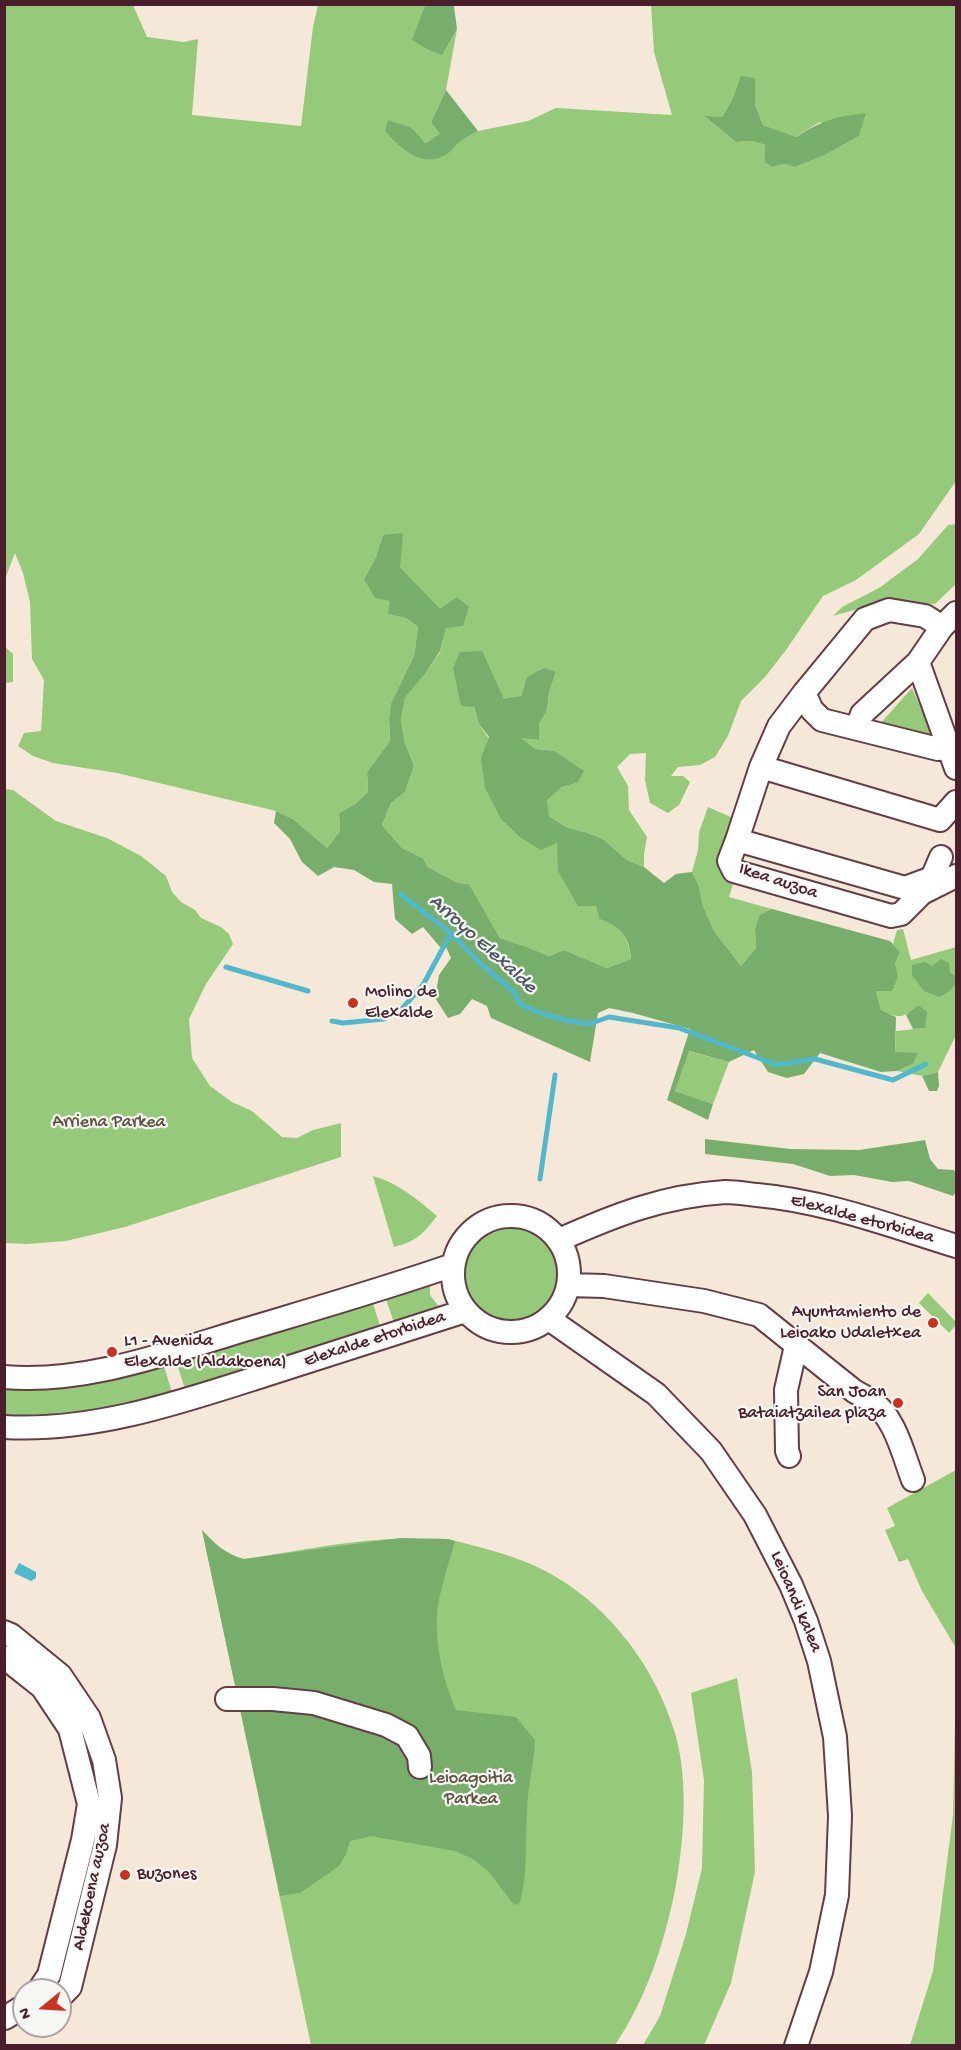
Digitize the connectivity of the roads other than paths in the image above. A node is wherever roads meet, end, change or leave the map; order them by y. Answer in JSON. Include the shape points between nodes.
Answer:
{"nodes":[{"id":1,"x":949,"y":620,"type":"edge"},
{"id":2,"x":918,"y":662,"type":"junction"},
{"id":3,"x":804,"y":693,"type":"junction"},
{"id":4,"x":948,"y":725,"type":"edge"},
{"id":5,"x":857,"y":728,"type":"junction"},
{"id":6,"x":761,"y":767,"type":"junction"},
{"id":7,"x":957,"y":768,"type":"edge"},
{"id":8,"x":957,"y":802,"type":"edge"},
{"id":9,"x":940,"y":820,"type":"junction"},
{"id":10,"x":737,"y":840,"type":"junction"},
{"id":11,"x":941,"y":857,"type":"junction"},
{"id":12,"x":956,"y":876,"type":"edge"},
{"id":13,"x":559,"y":1240,"type":"junction"},
{"id":14,"x":957,"y":1246,"type":"edge"},
{"id":15,"x":453,"y":1265,"type":"junction"},
{"id":16,"x":569,"y":1285,"type":"junction"},
{"id":17,"x":465,"y":1311,"type":"junction"},
{"id":18,"x":549,"y":1319,"type":"junction"},
{"id":19,"x":796,"y":1346,"type":"junction"},
{"id":20,"x":4,"y":1377,"type":"edge"},
{"id":21,"x":4,"y":1427,"type":"edge"},
{"id":22,"x":789,"y":1456,"type":"dead end"},
{"id":23,"x":913,"y":1480,"type":"dead end"},
{"id":24,"x":7,"y":1637,"type":"edge"},
{"id":25,"x":4,"y":1657,"type":"edge"},
{"id":26,"x":227,"y":1699,"type":"dead end"},
{"id":27,"x":420,"y":1767,"type":"dead end"},
{"id":28,"x":99,"y":1805,"type":"junction"},
{"id":29,"x":45,"y":1978,"type":"edge"},
{"id":30,"x":69,"y":1978,"type":"edge"},
{"id":31,"x":796,"y":2046,"type":"edge"}],
"edges":[{"from":1,"to":2,"type":"street"},
{"from":1,"to":3,"type":"street","via":[[890,610],[865,619]]},
{"from":2,"to":4,"type":"street"},
{"from":2,"to":5,"type":"street","via":[[862,714]]},
{"from":3,"to":5,"type":"street","via":[[822,720]]},
{"from":3,"to":6,"type":"street","via":[[779,726]]},
{"from":4,"to":5,"type":"street","via":[[938,749]]},
{"from":4,"to":7,"type":"street"},
{"from":6,"to":9,"type":"street"},
{"from":6,"to":10,"type":"street"},
{"from":8,"to":9,"type":"street"},
{"from":9,"to":11,"type":"street"},
{"from":10,"to":11,"type":"street","name":"Ikea auzoa","via":[[906,888],[932,878]]},
{"from":10,"to":12,"type":"street","name":"Ikea auzoa","via":[[729,861],[734,871],[891,916],[901,914],[922,892]]},
{"from":11,"to":12,"type":"street"},
{"from":13,"to":14,"type":"street","name":"Elexalde etorbidea","via":[[613,1215],[672,1199],[727,1192],[813,1203]]},
{"from":13,"to":15,"type":"street","via":[[526,1217],[507,1215],[487,1220],[471,1231],[459,1246]]},
{"from":13,"to":16,"type":"street","via":[[566,1253]]},
{"from":15,"to":17,"type":"street","via":[[453,1282]]},
{"from":15,"to":20,"type":"street","via":[[101,1371]]},
{"from":16,"to":18,"type":"street","via":[[562,1304]]},
{"from":16,"to":19,"type":"street","via":[[604,1286],[704,1301],[759,1315]]},
{"from":17,"to":18,"type":"street","via":[[496,1331],[533,1328]]},
{"from":17,"to":21,"type":"street","name":"Elexalde etorbidea","via":[[168,1406],[57,1426]]},
{"from":18,"to":31,"type":"street","name":"Leioandi kalea","via":[[656,1394],[711,1451],[755,1515],[806,1621],[835,1737],[840,1816],[835,1906],[821,1972]]},
{"from":19,"to":22,"type":"street","via":[[786,1390]]},
{"from":19,"to":23,"type":"street","via":[[880,1409],[889,1421]]},
{"from":24,"to":28,"type":"street","name":"Aldekoena auzoa","via":[[60,1675],[89,1718],[104,1760]]},
{"from":25,"to":28,"type":"street","via":[[42,1688],[70,1729]]},
{"from":26,"to":27,"type":"street","via":[[314,1703],[386,1725],[407,1736],[419,1756]]},
{"from":28,"to":29,"type":"street","via":[[83,1840]]},
{"from":28,"to":30,"type":"street","name":"Aldekoena auzoa","via":[[105,1845]]}]}
